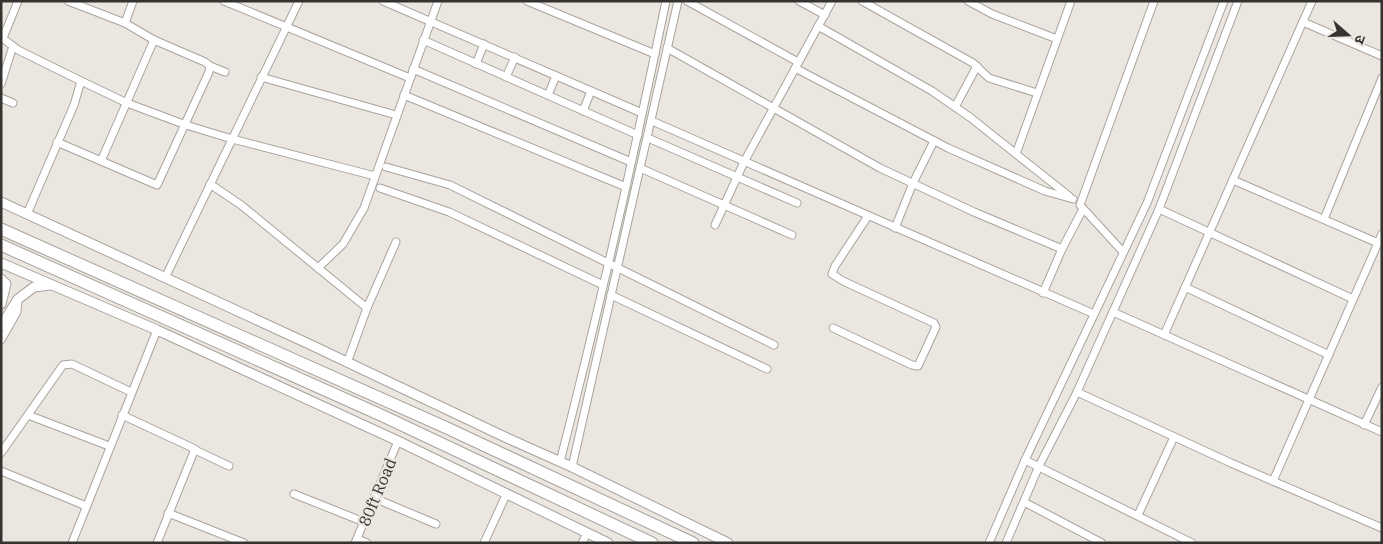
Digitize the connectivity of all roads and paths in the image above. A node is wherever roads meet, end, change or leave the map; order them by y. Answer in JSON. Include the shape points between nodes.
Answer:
{"nodes":[{"id":1,"x":18,"y":1,"type":"edge"},
{"id":2,"x":68,"y":1,"type":"edge"},
{"id":3,"x":133,"y":1,"type":"edge"},
{"id":4,"x":224,"y":1,"type":"edge"},
{"id":5,"x":299,"y":1,"type":"edge"},
{"id":6,"x":383,"y":1,"type":"edge"},
{"id":7,"x":438,"y":1,"type":"edge"},
{"id":8,"x":527,"y":1,"type":"edge"},
{"id":9,"x":666,"y":1,"type":"edge"},
{"id":10,"x":678,"y":1,"type":"edge"},
{"id":11,"x":687,"y":1,"type":"edge"},
{"id":12,"x":799,"y":1,"type":"edge"},
{"id":13,"x":832,"y":1,"type":"edge"},
{"id":14,"x":862,"y":1,"type":"edge"},
{"id":15,"x":968,"y":1,"type":"edge"},
{"id":16,"x":1071,"y":1,"type":"edge"},
{"id":17,"x":1154,"y":1,"type":"edge"},
{"id":18,"x":1224,"y":1,"type":"edge"},
{"id":19,"x":1238,"y":1,"type":"edge"},
{"id":20,"x":1312,"y":1,"type":"edge"},
{"id":21,"x":825,"y":15,"type":"junction"},
{"id":22,"x":125,"y":22,"type":"junction"},
{"id":23,"x":430,"y":22,"type":"junction"},
{"id":24,"x":1303,"y":22,"type":"junction"},
{"id":25,"x":818,"y":26,"type":"junction"},
{"id":26,"x":285,"y":28,"type":"junction"},
{"id":27,"x":2,"y":37,"type":"edge"},
{"id":28,"x":1057,"y":39,"type":"junction"},
{"id":29,"x":154,"y":40,"type":"junction"},
{"id":30,"x":423,"y":40,"type":"junction"},
{"id":31,"x":484,"y":44,"type":"junction"},
{"id":32,"x":13,"y":46,"type":"junction"},
{"id":33,"x":667,"y":48,"type":"junction"},
{"id":34,"x":655,"y":54,"type":"junction"},
{"id":35,"x":1382,"y":56,"type":"edge"},
{"id":36,"x":515,"y":58,"type":"junction"},
{"id":37,"x":476,"y":64,"type":"junction"},
{"id":38,"x":796,"y":65,"type":"junction"},
{"id":39,"x":210,"y":66,"type":"junction"},
{"id":40,"x":977,"y":66,"type":"junction"},
{"id":41,"x":413,"y":69,"type":"junction"},
{"id":42,"x":225,"y":72,"type":"dead end"},
{"id":43,"x":556,"y":76,"type":"junction"},
{"id":44,"x":261,"y":77,"type":"junction"},
{"id":45,"x":506,"y":77,"type":"junction"},
{"id":46,"x":410,"y":78,"type":"junction"},
{"id":47,"x":1382,"y":78,"type":"edge"},
{"id":48,"x":81,"y":81,"type":"junction"},
{"id":49,"x":1,"y":84,"type":"edge"},
{"id":50,"x":591,"y":91,"type":"junction"},
{"id":51,"x":1037,"y":94,"type":"junction"},
{"id":52,"x":404,"y":95,"type":"junction"},
{"id":53,"x":548,"y":95,"type":"junction"},
{"id":54,"x":1,"y":98,"type":"edge"},
{"id":55,"x":127,"y":102,"type":"junction"},
{"id":56,"x":13,"y":103,"type":"dead end"},
{"id":57,"x":955,"y":107,"type":"junction"},
{"id":58,"x":773,"y":108,"type":"junction"},
{"id":59,"x":583,"y":111,"type":"junction"},
{"id":60,"x":642,"y":112,"type":"junction"},
{"id":61,"x":396,"y":115,"type":"junction"},
{"id":62,"x":652,"y":121,"type":"junction"},
{"id":63,"x":186,"y":125,"type":"junction"},
{"id":64,"x":638,"y":135,"type":"junction"},
{"id":65,"x":648,"y":138,"type":"junction"},
{"id":66,"x":232,"y":139,"type":"junction"},
{"id":67,"x":934,"y":141,"type":"junction"},
{"id":68,"x":57,"y":142,"type":"junction"},
{"id":69,"x":1016,"y":154,"type":"junction"},
{"id":70,"x":101,"y":160,"type":"junction"},
{"id":71,"x":632,"y":162,"type":"junction"},
{"id":72,"x":744,"y":162,"type":"junction"},
{"id":73,"x":386,"y":167,"type":"dead end"},
{"id":74,"x":640,"y":168,"type":"junction"},
{"id":75,"x":375,"y":176,"type":"junction"},
{"id":76,"x":737,"y":177,"type":"junction"},
{"id":77,"x":1232,"y":180,"type":"junction"},
{"id":78,"x":913,"y":183,"type":"junction"},
{"id":79,"x":210,"y":184,"type":"junction"},
{"id":80,"x":626,"y":187,"type":"junction"},
{"id":81,"x":380,"y":188,"type":"dead end"},
{"id":82,"x":1073,"y":199,"type":"junction"},
{"id":83,"x":1,"y":202,"type":"edge"},
{"id":84,"x":797,"y":202,"type":"dead end"},
{"id":85,"x":724,"y":205,"type":"junction"},
{"id":86,"x":1082,"y":207,"type":"junction"},
{"id":87,"x":1159,"y":209,"type":"junction"},
{"id":88,"x":27,"y":214,"type":"junction"},
{"id":89,"x":868,"y":216,"type":"junction"},
{"id":90,"x":1324,"y":219,"type":"junction"},
{"id":91,"x":714,"y":225,"type":"dead end"},
{"id":92,"x":1,"y":228,"type":"edge"},
{"id":93,"x":895,"y":228,"type":"junction"},
{"id":94,"x":1209,"y":233,"type":"junction"},
{"id":95,"x":792,"y":234,"type":"dead end"},
{"id":96,"x":1382,"y":234,"type":"edge"},
{"id":97,"x":396,"y":242,"type":"dead end"},
{"id":98,"x":1378,"y":243,"type":"junction"},
{"id":99,"x":1,"y":245,"type":"edge"},
{"id":100,"x":1062,"y":249,"type":"junction"},
{"id":101,"x":1123,"y":252,"type":"junction"},
{"id":102,"x":1,"y":263,"type":"edge"},
{"id":103,"x":608,"y":264,"type":"junction"},
{"id":104,"x":318,"y":268,"type":"junction"},
{"id":105,"x":617,"y":268,"type":"junction"},
{"id":106,"x":165,"y":278,"type":"junction"},
{"id":107,"x":1,"y":279,"type":"edge"},
{"id":108,"x":53,"y":285,"type":"junction"},
{"id":109,"x":603,"y":285,"type":"junction"},
{"id":110,"x":1185,"y":287,"type":"junction"},
{"id":111,"x":1043,"y":293,"type":"junction"},
{"id":112,"x":611,"y":295,"type":"junction"},
{"id":113,"x":18,"y":299,"type":"junction"},
{"id":114,"x":1353,"y":299,"type":"junction"},
{"id":115,"x":1,"y":304,"type":"edge"},
{"id":116,"x":367,"y":308,"type":"junction"},
{"id":117,"x":1113,"y":312,"type":"junction"},
{"id":118,"x":1094,"y":314,"type":"junction"},
{"id":119,"x":1,"y":326,"type":"edge"},
{"id":120,"x":833,"y":328,"type":"dead end"},
{"id":121,"x":157,"y":330,"type":"junction"},
{"id":122,"x":1164,"y":335,"type":"junction"},
{"id":123,"x":1,"y":340,"type":"edge"},
{"id":124,"x":774,"y":345,"type":"dead end"},
{"id":125,"x":1328,"y":355,"type":"junction"},
{"id":126,"x":347,"y":363,"type":"junction"},
{"id":127,"x":767,"y":369,"type":"dead end"},
{"id":128,"x":1382,"y":387,"type":"edge"},
{"id":129,"x":132,"y":392,"type":"junction"},
{"id":130,"x":1077,"y":392,"type":"junction"},
{"id":131,"x":1309,"y":400,"type":"junction"},
{"id":132,"x":28,"y":415,"type":"junction"},
{"id":133,"x":122,"y":415,"type":"junction"},
{"id":134,"x":1364,"y":425,"type":"junction"},
{"id":135,"x":1382,"y":432,"type":"edge"},
{"id":136,"x":1174,"y":437,"type":"junction"},
{"id":137,"x":398,"y":441,"type":"junction"},
{"id":138,"x":110,"y":446,"type":"junction"},
{"id":139,"x":193,"y":449,"type":"junction"},
{"id":140,"x":1,"y":453,"type":"edge"},
{"id":141,"x":1025,"y":460,"type":"junction"},
{"id":142,"x":560,"y":462,"type":"junction"},
{"id":143,"x":229,"y":466,"type":"dead end"},
{"id":144,"x":1039,"y":466,"type":"junction"},
{"id":145,"x":572,"y":467,"type":"junction"},
{"id":146,"x":1,"y":472,"type":"edge"},
{"id":147,"x":1273,"y":481,"type":"junction"},
{"id":148,"x":294,"y":494,"type":"dead end"},
{"id":149,"x":506,"y":495,"type":"junction"},
{"id":150,"x":374,"y":498,"type":"junction"},
{"id":151,"x":1024,"y":502,"type":"junction"},
{"id":152,"x":86,"y":506,"type":"junction"},
{"id":153,"x":168,"y":513,"type":"junction"},
{"id":154,"x":1138,"y":515,"type":"junction"},
{"id":155,"x":364,"y":522,"type":"junction"},
{"id":156,"x":436,"y":524,"type":"dead end"},
{"id":157,"x":1382,"y":528,"type":"edge"},
{"id":158,"x":586,"y":533,"type":"junction"},
{"id":159,"x":356,"y":541,"type":"edge"},
{"id":160,"x":72,"y":543,"type":"edge"},
{"id":161,"x":156,"y":543,"type":"edge"},
{"id":162,"x":244,"y":543,"type":"edge"},
{"id":163,"x":366,"y":543,"type":"edge"},
{"id":164,"x":484,"y":543,"type":"edge"},
{"id":165,"x":582,"y":543,"type":"edge"},
{"id":166,"x":608,"y":543,"type":"edge"},
{"id":167,"x":652,"y":543,"type":"edge"},
{"id":168,"x":693,"y":543,"type":"edge"},
{"id":169,"x":728,"y":543,"type":"edge"},
{"id":170,"x":989,"y":543,"type":"edge"},
{"id":171,"x":1006,"y":543,"type":"edge"},
{"id":172,"x":1102,"y":543,"type":"edge"},
{"id":173,"x":1192,"y":543,"type":"edge"}],
"edges":[{"from":1,"to":27,"type":"street"},
{"from":2,"to":22,"type":"street"},
{"from":3,"to":22,"type":"street"},
{"from":4,"to":26,"type":"street"},
{"from":5,"to":26,"type":"street"},
{"from":6,"to":23,"type":"street"},
{"from":7,"to":23,"type":"street"},
{"from":8,"to":34,"type":"street"},
{"from":9,"to":34,"type":"street"},
{"from":10,"to":33,"type":"street"},
{"from":11,"to":38,"type":"street"},
{"from":12,"to":21,"type":"street"},
{"from":13,"to":21,"type":"street"},
{"from":14,"to":40,"type":"street"},
{"from":15,"to":28,"type":"street","via":[[992,14]]},
{"from":16,"to":28,"type":"street"},
{"from":17,"to":86,"type":"street"},
{"from":18,"to":101,"type":"street","via":[[1147,203]]},
{"from":19,"to":87,"type":"street"},
{"from":20,"to":24,"type":"street"},
{"from":21,"to":25,"type":"street"},
{"from":22,"to":29,"type":"street"},
{"from":23,"to":30,"type":"street"},
{"from":23,"to":31,"type":"street"},
{"from":24,"to":35,"type":"street"},
{"from":24,"to":77,"type":"street"},
{"from":25,"to":38,"type":"street"},
{"from":25,"to":57,"type":"street"},
{"from":26,"to":44,"type":"street"},
{"from":26,"to":46,"type":"street"},
{"from":27,"to":32,"type":"street"},
{"from":28,"to":51,"type":"street"},
{"from":29,"to":39,"type":"street"},
{"from":29,"to":55,"type":"street"},
{"from":30,"to":37,"type":"street"},
{"from":30,"to":41,"type":"street"},
{"from":31,"to":36,"type":"street"},
{"from":31,"to":37,"type":"street"},
{"from":32,"to":48,"type":"street"},
{"from":32,"to":49,"type":"street"},
{"from":33,"to":58,"type":"street"},
{"from":33,"to":62,"type":"street"},
{"from":34,"to":60,"type":"street"},
{"from":36,"to":43,"type":"street"},
{"from":36,"to":45,"type":"street"},
{"from":37,"to":45,"type":"street"},
{"from":38,"to":58,"type":"street"},
{"from":38,"to":67,"type":"street"},
{"from":39,"to":42,"type":"street"},
{"from":39,"to":63,"type":"street"},
{"from":40,"to":51,"type":"street","via":[[990,78]]},
{"from":40,"to":57,"type":"street"},
{"from":41,"to":46,"type":"street"},
{"from":41,"to":71,"type":"street"},
{"from":43,"to":50,"type":"street"},
{"from":43,"to":53,"type":"street"},
{"from":44,"to":61,"type":"street"},
{"from":44,"to":66,"type":"street"},
{"from":45,"to":53,"type":"street"},
{"from":46,"to":52,"type":"street"},
{"from":47,"to":90,"type":"street"},
{"from":48,"to":55,"type":"street"},
{"from":48,"to":68,"type":"street"},
{"from":50,"to":59,"type":"street"},
{"from":50,"to":60,"type":"street"},
{"from":51,"to":69,"type":"street"},
{"from":52,"to":61,"type":"street"},
{"from":52,"to":80,"type":"street"},
{"from":53,"to":59,"type":"street"},
{"from":54,"to":56,"type":"street"},
{"from":55,"to":63,"type":"street"},
{"from":55,"to":70,"type":"street"},
{"from":57,"to":69,"type":"street"},
{"from":58,"to":72,"type":"street"},
{"from":58,"to":78,"type":"street"},
{"from":59,"to":64,"type":"street"},
{"from":60,"to":64,"type":"street"},
{"from":61,"to":75,"type":"street"},
{"from":62,"to":65,"type":"street"},
{"from":62,"to":72,"type":"street"},
{"from":63,"to":66,"type":"street"},
{"from":63,"to":70,"type":"street","via":[[157,185]]},
{"from":64,"to":71,"type":"street"},
{"from":65,"to":74,"type":"street"},
{"from":65,"to":76,"type":"street"},
{"from":66,"to":75,"type":"street"},
{"from":66,"to":79,"type":"street"},
{"from":67,"to":78,"type":"street"},
{"from":67,"to":82,"type":"street","via":[[1045,191]]},
{"from":68,"to":70,"type":"street"},
{"from":68,"to":88,"type":"street"},
{"from":69,"to":82,"type":"street"},
{"from":71,"to":80,"type":"street"},
{"from":72,"to":76,"type":"street"},
{"from":72,"to":89,"type":"street"},
{"from":73,"to":103,"type":"street","via":[[450,185]]},
{"from":74,"to":85,"type":"street"},
{"from":74,"to":105,"type":"street"},
{"from":75,"to":104,"type":"street","via":[[364,208],[343,244]]},
{"from":76,"to":84,"type":"street"},
{"from":76,"to":85,"type":"street"},
{"from":77,"to":90,"type":"street"},
{"from":77,"to":94,"type":"street"},
{"from":78,"to":93,"type":"street"},
{"from":78,"to":100,"type":"street"},
{"from":79,"to":104,"type":"street"},
{"from":79,"to":106,"type":"street"},
{"from":80,"to":103,"type":"street"},
{"from":81,"to":109,"type":"street","via":[[449,212]]},
{"from":82,"to":86,"type":"street"},
{"from":83,"to":88,"type":"street"},
{"from":85,"to":91,"type":"street"},
{"from":85,"to":95,"type":"street"},
{"from":86,"to":100,"type":"street"},
{"from":86,"to":101,"type":"street"},
{"from":87,"to":94,"type":"street"},
{"from":87,"to":117,"type":"street"},
{"from":88,"to":106,"type":"street"},
{"from":89,"to":93,"type":"street"},
{"from":89,"to":120,"type":"street","via":[[832,274],[934,323],[936,327],[918,366]]},
{"from":90,"to":98,"type":"street"},
{"from":92,"to":168,"type":"highway","via":[[447,428]]},
{"from":93,"to":111,"type":"street"},
{"from":94,"to":110,"type":"street"},
{"from":94,"to":114,"type":"street"},
{"from":96,"to":98,"type":"street"},
{"from":97,"to":116,"type":"street"},
{"from":98,"to":114,"type":"street"},
{"from":99,"to":167,"type":"highway","via":[[383,416]]},
{"from":100,"to":111,"type":"street"},
{"from":101,"to":118,"type":"street"},
{"from":102,"to":108,"type":"street"},
{"from":103,"to":105,"type":"street"},
{"from":103,"to":109,"type":"street"},
{"from":104,"to":116,"type":"street"},
{"from":105,"to":112,"type":"street"},
{"from":105,"to":124,"type":"street"},
{"from":106,"to":126,"type":"street"},
{"from":107,"to":115,"type":"street","via":[[6,284]]},
{"from":108,"to":113,"type":"street","via":[[34,287]]},
{"from":108,"to":121,"type":"street"},
{"from":109,"to":142,"type":"street"},
{"from":110,"to":122,"type":"street"},
{"from":110,"to":125,"type":"street"},
{"from":111,"to":118,"type":"street"},
{"from":112,"to":127,"type":"street"},
{"from":112,"to":145,"type":"street"},
{"from":113,"to":119,"type":"street"},
{"from":113,"to":123,"type":"street","via":[[17,312]]},
{"from":114,"to":125,"type":"street"},
{"from":116,"to":126,"type":"street"},
{"from":117,"to":122,"type":"street"},
{"from":117,"to":130,"type":"street"},
{"from":118,"to":141,"type":"street"},
{"from":121,"to":129,"type":"street"},
{"from":121,"to":137,"type":"street"},
{"from":122,"to":131,"type":"street"},
{"from":125,"to":131,"type":"street"},
{"from":126,"to":142,"type":"street"},
{"from":128,"to":134,"type":"street"},
{"from":129,"to":132,"type":"street","via":[[72,364],[63,365]]},
{"from":129,"to":133,"type":"street"},
{"from":130,"to":136,"type":"street"},
{"from":130,"to":144,"type":"street"},
{"from":131,"to":134,"type":"street"},
{"from":131,"to":147,"type":"street"},
{"from":132,"to":138,"type":"street"},
{"from":132,"to":140,"type":"street"},
{"from":133,"to":138,"type":"street"},
{"from":133,"to":139,"type":"street"},
{"from":134,"to":135,"type":"street"},
{"from":136,"to":147,"type":"street"},
{"from":136,"to":154,"type":"street"},
{"from":137,"to":149,"type":"street"},
{"from":137,"to":150,"type":"street","name":"80ft Road"},
{"from":138,"to":152,"type":"street"},
{"from":139,"to":143,"type":"street"},
{"from":139,"to":153,"type":"street"},
{"from":141,"to":144,"type":"street"},
{"from":141,"to":170,"type":"street"},
{"from":142,"to":145,"type":"street"},
{"from":144,"to":151,"type":"street"},
{"from":144,"to":154,"type":"street"},
{"from":145,"to":169,"type":"street"},
{"from":146,"to":152,"type":"street"},
{"from":147,"to":157,"type":"street"},
{"from":148,"to":155,"type":"street"},
{"from":149,"to":158,"type":"street"},
{"from":149,"to":164,"type":"street"},
{"from":150,"to":155,"type":"street","name":"80ft Road"},
{"from":150,"to":156,"type":"street"},
{"from":151,"to":171,"type":"street"},
{"from":151,"to":172,"type":"street"},
{"from":152,"to":160,"type":"street"},
{"from":153,"to":161,"type":"street"},
{"from":153,"to":162,"type":"street"},
{"from":154,"to":173,"type":"street"},
{"from":155,"to":159,"type":"street","name":"80ft Road"},
{"from":158,"to":165,"type":"street"},
{"from":158,"to":166,"type":"street"},
{"from":159,"to":163,"type":"street"}]}
